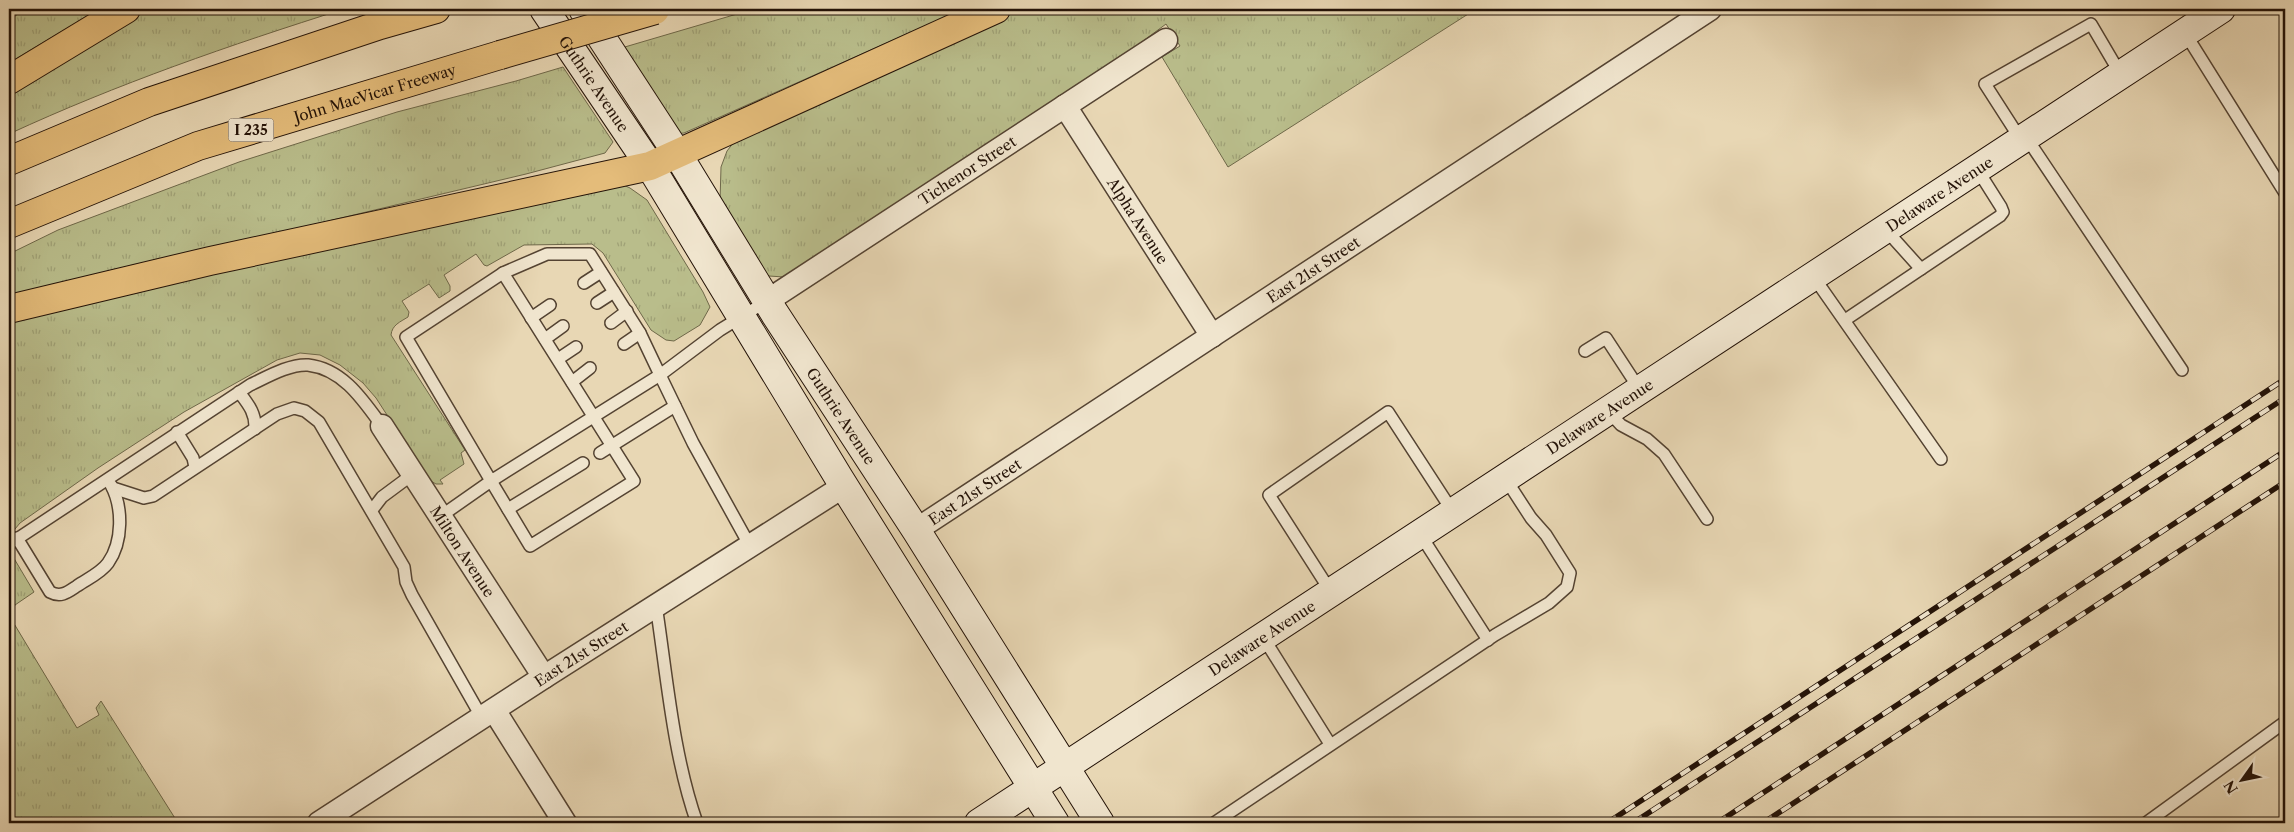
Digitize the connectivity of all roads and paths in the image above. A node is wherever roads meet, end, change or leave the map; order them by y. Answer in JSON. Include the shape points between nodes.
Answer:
{"nodes":[{"id":1,"x":126,"y":9,"type":"edge"},
{"id":2,"x":436,"y":9,"type":"edge"},
{"id":3,"x":544,"y":9,"type":"edge"},
{"id":4,"x":583,"y":9,"type":"edge"},
{"id":5,"x":996,"y":9,"type":"edge"},
{"id":6,"x":1710,"y":9,"type":"edge"},
{"id":7,"x":2221,"y":9,"type":"edge"},
{"id":8,"x":658,"y":10,"type":"edge"},
{"id":9,"x":2185,"y":33,"type":"junction"},
{"id":10,"x":1166,"y":40,"type":"dead end"},
{"id":11,"x":2121,"y":75,"type":"junction"},
{"id":12,"x":9,"y":80,"type":"edge"},
{"id":13,"x":1065,"y":106,"type":"junction"},
{"id":14,"x":2024,"y":138,"type":"junction"},
{"id":15,"x":678,"y":155,"type":"junction"},
{"id":16,"x":9,"y":161,"type":"edge"},
{"id":17,"x":650,"y":166,"type":"junction"},
{"id":18,"x":1977,"y":169,"type":"junction"},
{"id":19,"x":2285,"y":193,"type":"edge"},
{"id":20,"x":9,"y":224,"type":"edge"},
{"id":21,"x":1885,"y":229,"type":"junction"},
{"id":22,"x":1921,"y":269,"type":"junction"},
{"id":23,"x":601,"y":272,"type":"junction"},
{"id":24,"x":503,"y":273,"type":"junction"},
{"id":25,"x":1813,"y":276,"type":"junction"},
{"id":26,"x":584,"y":283,"type":"dead end"},
{"id":27,"x":614,"y":292,"type":"junction"},
{"id":28,"x":768,"y":301,"type":"junction"},
{"id":29,"x":598,"y":302,"type":"dead end"},
{"id":30,"x":550,"y":305,"type":"dead end"},
{"id":31,"x":9,"y":309,"type":"edge"},
{"id":32,"x":627,"y":312,"type":"junction"},
{"id":33,"x":742,"y":316,"type":"junction"},
{"id":34,"x":531,"y":318,"type":"junction"},
{"id":35,"x":1845,"y":320,"type":"junction"},
{"id":36,"x":611,"y":323,"type":"dead end"},
{"id":37,"x":563,"y":326,"type":"dead end"},
{"id":38,"x":640,"y":333,"type":"junction"},
{"id":39,"x":1212,"y":336,"type":"junction"},
{"id":40,"x":545,"y":339,"type":"junction"},
{"id":41,"x":624,"y":344,"type":"dead end"},
{"id":42,"x":576,"y":347,"type":"dead end"},
{"id":43,"x":1585,"y":352,"type":"dead end"},
{"id":44,"x":558,"y":359,"type":"junction"},
{"id":45,"x":590,"y":368,"type":"dead end"},
{"id":46,"x":2182,"y":370,"type":"dead end"},
{"id":47,"x":660,"y":375,"type":"junction"},
{"id":48,"x":572,"y":382,"type":"junction"},
{"id":49,"x":1640,"y":390,"type":"junction"},
{"id":50,"x":239,"y":392,"type":"junction"},
{"id":51,"x":675,"y":406,"type":"junction"},
{"id":52,"x":1608,"y":410,"type":"junction"},
{"id":53,"x":593,"y":415,"type":"junction"},
{"id":54,"x":382,"y":426,"type":"joint"},
{"id":55,"x":254,"y":429,"type":"junction"},
{"id":56,"x":177,"y":432,"type":"junction"},
{"id":57,"x":612,"y":445,"type":"junction"},
{"id":58,"x":600,"y":452,"type":"dead end"},
{"id":59,"x":1941,"y":459,"type":"dead end"},
{"id":60,"x":583,"y":463,"type":"dead end"},
{"id":61,"x":195,"y":467,"type":"junction"},
{"id":62,"x":413,"y":474,"type":"junction"},
{"id":63,"x":1506,"y":478,"type":"junction"},
{"id":64,"x":490,"y":482,"type":"junction"},
{"id":65,"x":111,"y":484,"type":"junction"},
{"id":66,"x":844,"y":486,"type":"junction"},
{"id":67,"x":508,"y":509,"type":"junction"},
{"id":68,"x":372,"y":510,"type":"junction"},
{"id":69,"x":1453,"y":512,"type":"junction"},
{"id":70,"x":441,"y":516,"type":"junction"},
{"id":71,"x":1707,"y":519,"type":"dead end"},
{"id":72,"x":916,"y":530,"type":"junction"},
{"id":73,"x":1420,"y":534,"type":"junction"},
{"id":74,"x":750,"y":546,"type":"junction"},
{"id":75,"x":1331,"y":592,"type":"junction"},
{"id":76,"x":656,"y":605,"type":"junction"},
{"id":77,"x":1263,"y":637,"type":"junction"},
{"id":78,"x":1488,"y":640,"type":"junction"},
{"id":79,"x":544,"y":677,"type":"junction"},
{"id":80,"x":488,"y":714,"type":"junction"},
{"id":81,"x":2285,"y":722,"type":"edge"},
{"id":82,"x":1330,"y":744,"type":"junction"},
{"id":83,"x":1064,"y":767,"type":"junction"},
{"id":84,"x":1032,"y":788,"type":"junction"},
{"id":85,"x":1094,"y":815,"type":"edge"},
{"id":86,"x":319,"y":823,"type":"edge"},
{"id":87,"x":565,"y":823,"type":"edge"},
{"id":88,"x":697,"y":823,"type":"edge"},
{"id":89,"x":979,"y":823,"type":"edge"},
{"id":90,"x":1055,"y":823,"type":"edge"},
{"id":91,"x":1214,"y":823,"type":"edge"},
{"id":92,"x":2146,"y":823,"type":"edge"}],
"edges":[{"from":1,"to":12,"type":"highway"},
{"from":2,"to":16,"type":"highway","via":[[380,24],[149,102]]},
{"from":3,"to":17,"type":"main road","name":"Guthrie Avenue"},
{"from":4,"to":15,"type":"main road","name":"Guthrie Avenue"},
{"from":5,"to":15,"type":"highway"},
{"from":6,"to":39,"type":"street","name":"East 21st Street"},
{"from":7,"to":9,"type":"main road","name":"Delaware Avenue"},
{"from":8,"to":20,"type":"highway","name":"John MacVicar Freeway","number":"I 235","bridge":true,"via":[[198,146]]},
{"from":9,"to":11,"type":"main road","name":"Delaware Avenue"},
{"from":9,"to":19,"type":"lane"},
{"from":10,"to":13,"type":"street","name":"Tichenor Street"},
{"from":11,"to":14,"type":"main road","name":"Delaware Avenue"},
{"from":11,"to":14,"type":"lane","via":[[2091,24],[1985,84]]},
{"from":13,"to":28,"type":"street","name":"Tichenor Street"},
{"from":13,"to":39,"type":"street","name":"Alpha Avenue"},
{"from":14,"to":18,"type":"main road","name":"Delaware Avenue"},
{"from":14,"to":46,"type":"lane"},
{"from":15,"to":17,"type":"highway"},
{"from":15,"to":28,"type":"main road","name":"Guthrie Avenue"},
{"from":17,"to":31,"type":"highway","via":[[210,260]]},
{"from":17,"to":33,"type":"main road","name":"Guthrie Avenue"},
{"from":18,"to":21,"type":"main road","name":"Delaware Avenue"},
{"from":18,"to":22,"type":"lane","via":[[2003,212]]},
{"from":21,"to":22,"type":"lane"},
{"from":21,"to":25,"type":"main road","name":"Delaware Avenue"},
{"from":22,"to":35,"type":"lane"},
{"from":23,"to":24,"type":"lane","via":[[590,254],[547,254]]},
{"from":23,"to":26,"type":"lane"},
{"from":23,"to":27,"type":"lane"},
{"from":24,"to":34,"type":"lane"},
{"from":24,"to":64,"type":"lane","via":[[406,337]]},
{"from":25,"to":35,"type":"lane"},
{"from":25,"to":49,"type":"main road","name":"Delaware Avenue"},
{"from":27,"to":29,"type":"lane"},
{"from":27,"to":32,"type":"lane"},
{"from":28,"to":33,"type":"lane"},
{"from":28,"to":72,"type":"main road","name":"Guthrie Avenue"},
{"from":30,"to":34,"type":"lane"},
{"from":32,"to":36,"type":"lane"},
{"from":32,"to":38,"type":"lane"},
{"from":33,"to":47,"type":"lane"},
{"from":33,"to":66,"type":"main road","name":"Guthrie Avenue"},
{"from":34,"to":40,"type":"lane"},
{"from":35,"to":59,"type":"lane"},
{"from":37,"to":40,"type":"lane"},
{"from":38,"to":41,"type":"lane"},
{"from":38,"to":47,"type":"lane"},
{"from":39,"to":72,"type":"street","name":"East 21st Street"},
{"from":40,"to":44,"type":"lane"},
{"from":42,"to":44,"type":"lane"},
{"from":43,"to":49,"type":"lane","via":[[1606,338]]},
{"from":44,"to":48,"type":"lane"},
{"from":45,"to":48,"type":"lane"},
{"from":47,"to":51,"type":"lane"},
{"from":47,"to":53,"type":"lane"},
{"from":48,"to":53,"type":"lane"},
{"from":49,"to":52,"type":"main road","name":"Delaware Avenue"},
{"from":50,"to":54,"type":"lane","via":[[280,371],[307,365],[332,372],[358,392]]},
{"from":50,"to":55,"type":"lane","via":[[252,411]]},
{"from":50,"to":56,"type":"lane"},
{"from":51,"to":57,"type":"lane"},
{"from":51,"to":74,"type":"lane"},
{"from":52,"to":63,"type":"main road","name":"Delaware Avenue"},
{"from":52,"to":71,"type":"lane","via":[[1621,425],[1664,454]]},
{"from":53,"to":57,"type":"lane"},
{"from":53,"to":64,"type":"lane"},
{"from":54,"to":62,"type":"street","name":"Milton Avenue"},
{"from":55,"to":61,"type":"lane"},
{"from":55,"to":68,"type":"lane","via":[[277,414],[294,408],[305,411],[319,422]]},
{"from":56,"to":61,"type":"lane"},
{"from":56,"to":65,"type":"lane"},
{"from":57,"to":58,"type":"lane"},
{"from":57,"to":67,"type":"lane","via":[[634,481],[530,546]]},
{"from":60,"to":67,"type":"lane"},
{"from":61,"to":65,"type":"lane","via":[[153,496],[144,498]]},
{"from":62,"to":68,"type":"lane","via":[[382,497]]},
{"from":62,"to":70,"type":"street","name":"Milton Avenue"},
{"from":63,"to":69,"type":"main road","name":"Delaware Avenue"},
{"from":63,"to":78,"type":"lane","via":[[1570,573],[1567,587]]},
{"from":64,"to":67,"type":"lane"},
{"from":64,"to":70,"type":"lane"},
{"from":65,"to":65,"type":"lane","via":[[16,539],[50,592],[56,596],[96,574],[113,555],[119,521],[118,502]]},
{"from":66,"to":74,"type":"street","name":"East 21st Street"},
{"from":66,"to":84,"type":"main road","name":"Guthrie Avenue"},
{"from":68,"to":80,"type":"lane","via":[[404,567],[412,596]]},
{"from":69,"to":73,"type":"main road","name":"Delaware Avenue"},
{"from":69,"to":75,"type":"lane","via":[[1388,412],[1268,495]]},
{"from":70,"to":79,"type":"street","name":"Milton Avenue"},
{"from":72,"to":83,"type":"main road","name":"Guthrie Avenue"},
{"from":73,"to":75,"type":"main road","name":"Delaware Avenue"},
{"from":73,"to":78,"type":"lane"},
{"from":74,"to":76,"type":"street","name":"East 21st Street"},
{"from":75,"to":77,"type":"main road","name":"Delaware Avenue"},
{"from":76,"to":79,"type":"street","name":"East 21st Street"},
{"from":76,"to":88,"type":"lane","via":[[678,754],[685,789]]},
{"from":77,"to":82,"type":"lane"},
{"from":77,"to":83,"type":"main road","name":"Delaware Avenue"},
{"from":78,"to":82,"type":"lane"},
{"from":79,"to":80,"type":"street","name":"East 21st Street"},
{"from":80,"to":86,"type":"street","name":"East 21st Street"},
{"from":80,"to":87,"type":"street"},
{"from":81,"to":92,"type":"lane"},
{"from":82,"to":91,"type":"lane"},
{"from":83,"to":84,"type":"main road","name":"Delaware Avenue"},
{"from":83,"to":85,"type":"main road","name":"Guthrie Avenue"},
{"from":84,"to":89,"type":"main road","name":"Delaware Avenue"},
{"from":84,"to":90,"type":"main road","name":"Guthrie Avenue"}]}
